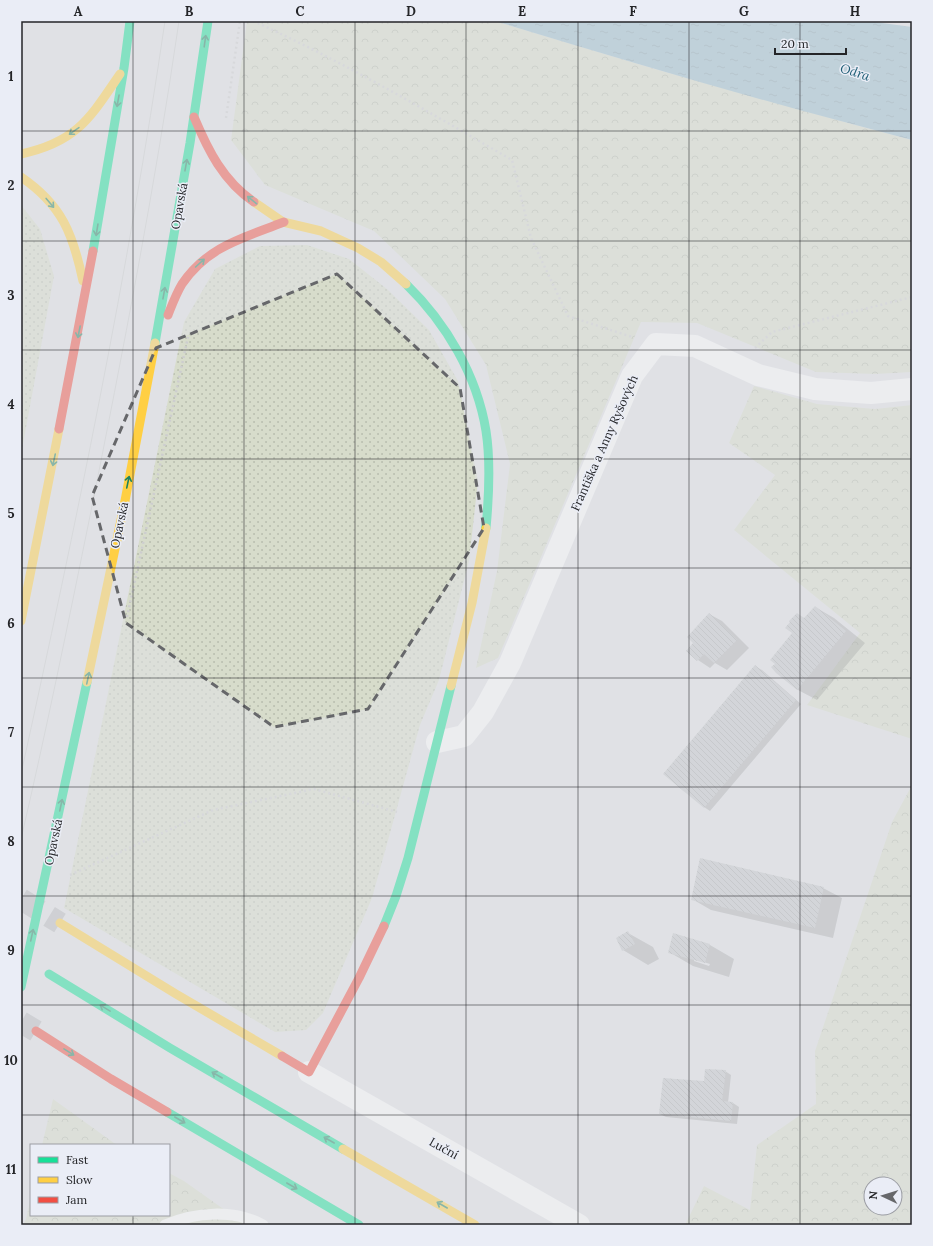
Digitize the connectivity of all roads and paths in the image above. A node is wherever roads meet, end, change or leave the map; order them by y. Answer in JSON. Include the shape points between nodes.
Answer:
{"nodes":[{"id":1,"x":130,"y":21,"type":"edge"},
{"id":2,"x":208,"y":21,"type":"edge"},
{"id":3,"x":240,"y":21,"type":"edge"},
{"id":4,"x":253,"y":21,"type":"edge"},
{"id":5,"x":124,"y":68,"type":"junction"},
{"id":6,"x":194,"y":117,"type":"junction"},
{"id":7,"x":226,"y":118,"type":"dead end"},
{"id":8,"x":21,"y":154,"type":"edge"},
{"id":9,"x":21,"y":177,"type":"edge"},
{"id":10,"x":284,"y":222,"type":"junction"},
{"id":11,"x":86,"y":294,"type":"junction"},
{"id":12,"x":912,"y":297,"type":"edge"},
{"id":13,"x":188,"y":337,"type":"dead end"},
{"id":14,"x":656,"y":344,"type":"junction"},
{"id":15,"x":155,"y":346,"type":"junction"},
{"id":16,"x":737,"y":365,"type":"junction"},
{"id":17,"x":912,"y":389,"type":"edge"},
{"id":18,"x":127,"y":618,"type":"dead end"},
{"id":19,"x":21,"y":621,"type":"edge"},
{"id":20,"x":437,"y":742,"type":"junction"},
{"id":21,"x":418,"y":818,"type":"junction"},
{"id":22,"x":72,"y":868,"type":"dead end"},
{"id":23,"x":60,"y":923,"type":"tunnel mouth"},
{"id":24,"x":49,"y":974,"type":"dead end"},
{"id":25,"x":21,"y":987,"type":"edge"},
{"id":26,"x":36,"y":1031,"type":"tunnel mouth"},
{"id":27,"x":309,"y":1072,"type":"junction"},
{"id":28,"x":165,"y":1225,"type":"edge"},
{"id":29,"x":263,"y":1225,"type":"edge"},
{"id":30,"x":359,"y":1225,"type":"edge"},
{"id":31,"x":475,"y":1225,"type":"edge"},
{"id":32,"x":579,"y":1225,"type":"edge"}],
"edges":[{"from":1,"to":5,"type":"main road"},
{"from":6,"to":2,"type":"main road","name":"Opavská","one_way":true},
{"from":3,"to":7,"type":"path"},
{"from":4,"to":14,"type":"path","via":[[389,89],[512,160],[531,238],[568,316]]},
{"from":5,"to":8,"type":"main road","one_way":true,"via":[[81,126],[49,145]]},
{"from":5,"to":11,"type":"main road","one_way":true},
{"from":10,"to":6,"type":"main road","one_way":true,"via":[[255,203],[218,168]]},
{"from":15,"to":6,"type":"main road","name":"Opavská","one_way":true},
{"from":9,"to":11,"type":"main road","one_way":true,"via":[[45,196],[70,231],[79,258]]},
{"from":15,"to":10,"type":"main road","one_way":true,"via":[[171,306],[194,268],[227,244]]},
{"from":10,"to":20,"type":"main road","via":[[310,228],[347,242],[372,256],[400,278],[429,308],[445,330],[465,367],[486,427],[489,498],[487,521],[472,601]]},
{"from":11,"to":19,"type":"main road","one_way":true},
{"from":12,"to":16,"type":"path","via":[[772,332]]},
{"from":13,"to":18,"type":"path"},
{"from":14,"to":16,"type":"street","via":[[695,346]]},
{"from":14,"to":20,"type":"street","name":"Františka a Anny Ryšových","via":[[632,376],[510,663],[483,712],[464,736]]},
{"from":25,"to":15,"type":"main road","name":"Opavská","one_way":true},
{"from":16,"to":17,"type":"street","via":[[758,374],[815,389],[871,393]]},
{"from":20,"to":21,"type":"main road"},
{"from":21,"to":22,"type":"path","via":[[314,789],[213,810],[70,875]]},
{"from":21,"to":27,"type":"main road","via":[[388,918]]},
{"from":23,"to":27,"type":"main road"},
{"from":31,"to":24,"type":"main road","one_way":true,"via":[[170,1048]]},
{"from":26,"to":30,"type":"main road","one_way":true,"via":[[111,1079]]},
{"from":27,"to":32,"type":"street","name":"Luční"},
{"from":28,"to":29,"type":"lane","via":[[181,1218],[207,1214],[232,1215]]}]}
